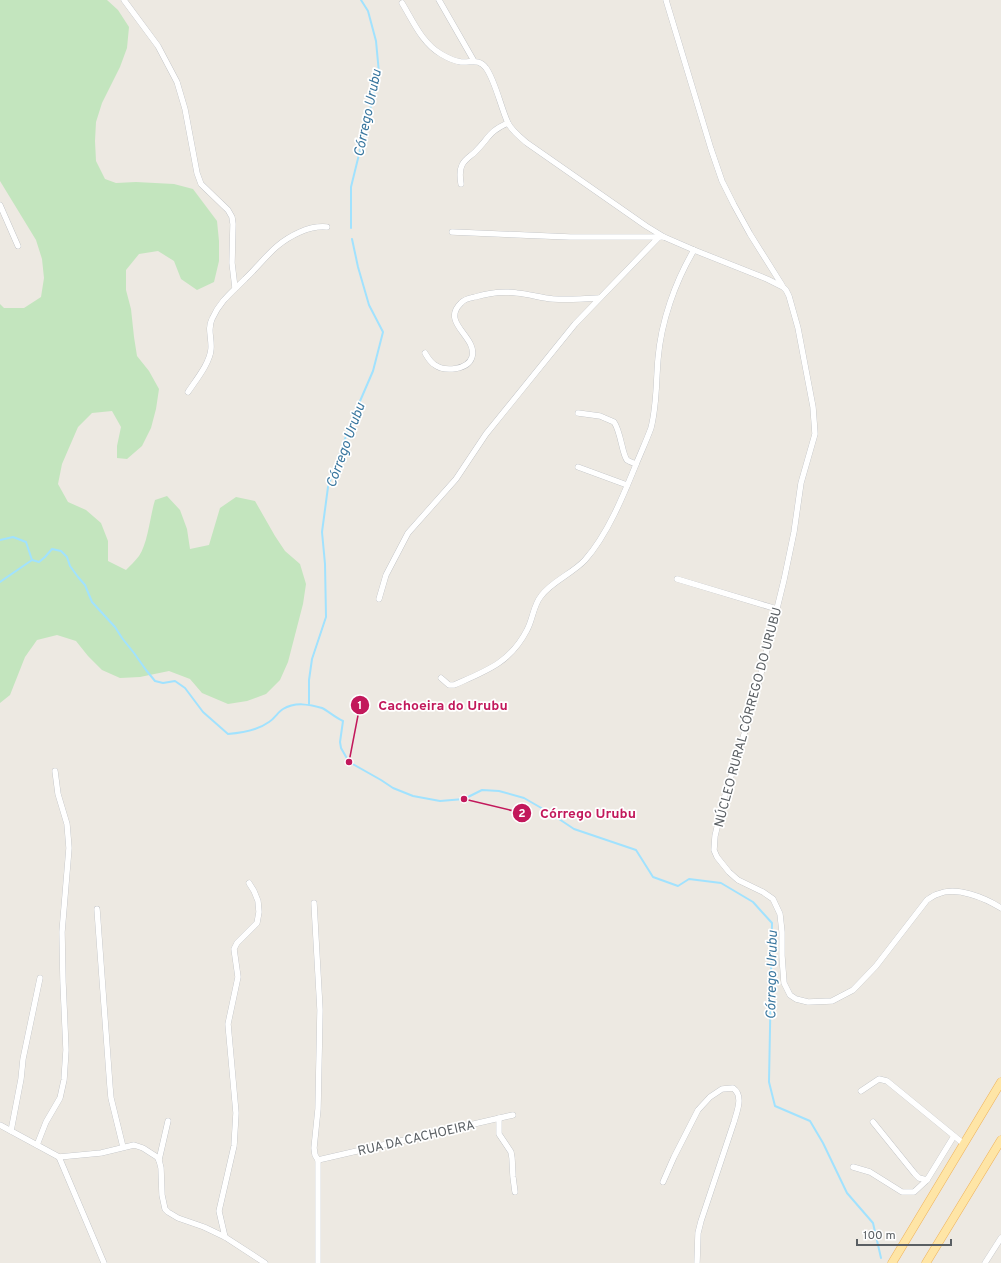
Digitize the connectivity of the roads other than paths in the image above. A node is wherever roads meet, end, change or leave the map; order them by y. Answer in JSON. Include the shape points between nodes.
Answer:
{"nodes":[{"id":1,"x":124,"y":0,"type":"edge"},
{"id":2,"x":439,"y":0,"type":"edge"},
{"id":3,"x":666,"y":0,"type":"edge"},
{"id":4,"x":402,"y":3,"type":"dead end"},
{"id":5,"x":474,"y":61,"type":"junction"},
{"id":6,"x":508,"y":123,"type":"junction"},
{"id":7,"x":461,"y":184,"type":"dead end"},
{"id":8,"x":0,"y":206,"type":"edge"},
{"id":9,"x":326,"y":227,"type":"dead end"},
{"id":10,"x":452,"y":232,"type":"dead end"},
{"id":11,"x":661,"y":237,"type":"junction"},
{"id":12,"x":18,"y":246,"type":"dead end"},
{"id":13,"x":694,"y":250,"type":"junction"},
{"id":14,"x":783,"y":287,"type":"junction"},
{"id":15,"x":235,"y":288,"type":"junction"},
{"id":16,"x":599,"y":298,"type":"junction"},
{"id":17,"x":425,"y":353,"type":"dead end"},
{"id":18,"x":188,"y":392,"type":"dead end"},
{"id":19,"x":578,"y":413,"type":"dead end"},
{"id":20,"x":636,"y":464,"type":"junction"},
{"id":21,"x":578,"y":467,"type":"dead end"},
{"id":22,"x":627,"y":485,"type":"junction"},
{"id":23,"x":677,"y":579,"type":"dead end"},
{"id":24,"x":379,"y":599,"type":"dead end"},
{"id":25,"x":777,"y":609,"type":"junction"},
{"id":26,"x":441,"y":678,"type":"dead end"},
{"id":27,"x":55,"y":771,"type":"dead end"},
{"id":28,"x":249,"y":883,"type":"dead end"},
{"id":29,"x":314,"y":903,"type":"dead end"},
{"id":30,"x":1001,"y":908,"type":"edge"},
{"id":31,"x":96,"y":909,"type":"dead end"},
{"id":32,"x":40,"y":978,"type":"dead end"},
{"id":33,"x":1001,"y":1082,"type":"edge"},
{"id":34,"x":861,"y":1091,"type":"dead end"},
{"id":35,"x":513,"y":1115,"type":"dead end"},
{"id":36,"x":499,"y":1118,"type":"junction"},
{"id":37,"x":168,"y":1121,"type":"dead end"},
{"id":38,"x":874,"y":1122,"type":"dead end"},
{"id":39,"x":0,"y":1125,"type":"edge"},
{"id":40,"x":11,"y":1131,"type":"junction"},
{"id":41,"x":954,"y":1136,"type":"junction"},
{"id":42,"x":1001,"y":1140,"type":"edge"},
{"id":43,"x":964,"y":1144,"type":"junction"},
{"id":44,"x":38,"y":1145,"type":"junction"},
{"id":45,"x":123,"y":1147,"type":"junction"},
{"id":46,"x":59,"y":1157,"type":"junction"},
{"id":47,"x":159,"y":1160,"type":"junction"},
{"id":48,"x":318,"y":1160,"type":"junction"},
{"id":49,"x":853,"y":1167,"type":"dead end"},
{"id":50,"x":927,"y":1180,"type":"junction"},
{"id":51,"x":663,"y":1182,"type":"dead end"},
{"id":52,"x":515,"y":1192,"type":"dead end"},
{"id":53,"x":226,"y":1237,"type":"junction"},
{"id":54,"x":1001,"y":1238,"type":"edge"},
{"id":55,"x":104,"y":1263,"type":"edge"},
{"id":56,"x":264,"y":1263,"type":"edge"},
{"id":57,"x":318,"y":1263,"type":"edge"},
{"id":58,"x":697,"y":1263,"type":"edge"},
{"id":59,"x":892,"y":1263,"type":"edge"},
{"id":60,"x":926,"y":1263,"type":"edge"},
{"id":61,"x":985,"y":1263,"type":"edge"}],
"edges":[{"from":1,"to":15,"type":"street","via":[[158,46],[177,82],[201,184],[232,217]]},
{"from":2,"to":5,"type":"street"},
{"from":3,"to":14,"type":"street","name":"NÚCLEO RURAL CÓRREGO DO URUBU","via":[[710,149],[722,181]]},
{"from":4,"to":5,"type":"street","via":[[421,36],[431,47],[448,58],[461,62]]},
{"from":5,"to":6,"type":"street","via":[[486,68],[491,77]]},
{"from":6,"to":7,"type":"street","via":[[488,136],[462,166]]},
{"from":6,"to":11,"type":"street","via":[[527,143]]},
{"from":8,"to":12,"type":"street"},
{"from":9,"to":15,"type":"street","via":[[307,229],[280,243]]},
{"from":10,"to":11,"type":"street","via":[[570,237]]},
{"from":11,"to":13,"type":"street"},
{"from":11,"to":16,"type":"street"},
{"from":13,"to":14,"type":"street"},
{"from":13,"to":20,"type":"street","via":[[677,285],[662,332],[655,410]]},
{"from":14,"to":25,"type":"street","name":"NÚCLEO RURAL CÓRREGO DO URUBU","via":[[789,296],[798,328],[813,407],[815,434],[802,483],[790,554]]},
{"from":15,"to":18,"type":"street","via":[[222,301],[211,320],[210,355]]},
{"from":16,"to":17,"type":"street","via":[[552,299],[502,292],[470,298],[456,308],[454,315],[458,328],[469,342],[472,351],[472,358],[468,364],[445,369],[435,366]]},
{"from":16,"to":24,"type":"street","via":[[486,434],[456,479],[408,533],[386,575]]},
{"from":19,"to":20,"type":"street","via":[[600,416],[614,422],[620,434],[624,455]]},
{"from":20,"to":22,"type":"street"},
{"from":21,"to":22,"type":"street"},
{"from":22,"to":26,"type":"street","via":[[596,547],[583,562],[547,588],[536,603],[528,628],[513,651],[495,667],[454,685],[449,685]]},
{"from":23,"to":25,"type":"street"},
{"from":25,"to":30,"type":"street","name":"NÚCLEO RURAL CÓRREGO DO URUBU","via":[[750,715],[721,808],[714,850],[717,858],[738,880],[768,894],[776,904],[782,932],[782,974],[790,995],[808,1002],[821,1002],[832,1001],[853,990],[876,966],[927,900],[939,893],[976,896]]},
{"from":27,"to":44,"type":"street","via":[[58,794],[67,824],[68,842],[62,932],[66,1036],[64,1080],[63,1091],[46,1122]]},
{"from":28,"to":53,"type":"street","via":[[258,901],[259,912],[257,922],[234,949],[238,977],[228,1033],[236,1113],[235,1133],[218,1211]]},
{"from":29,"to":48,"type":"street","via":[[320,1010],[318,1109],[314,1148]]},
{"from":31,"to":45,"type":"street","via":[[111,1092]]},
{"from":32,"to":40,"type":"street"},
{"from":33,"to":43,"type":"main road"},
{"from":34,"to":41,"type":"street","via":[[879,1079],[887,1081]]},
{"from":35,"to":36,"type":"street","name":"RUA DA CACHOEIRA"},
{"from":36,"to":48,"type":"street","name":"RUA DA CACHOEIRA"},
{"from":36,"to":52,"type":"street","via":[[499,1134],[512,1158]]},
{"from":37,"to":47,"type":"street"},
{"from":38,"to":50,"type":"street","via":[[918,1178]]},
{"from":39,"to":40,"type":"street"},
{"from":40,"to":44,"type":"street"},
{"from":41,"to":43,"type":"street"},
{"from":41,"to":50,"type":"street"},
{"from":42,"to":60,"type":"main road"},
{"from":43,"to":59,"type":"main road"},
{"from":44,"to":46,"type":"street"},
{"from":45,"to":46,"type":"street","via":[[100,1153]]},
{"from":45,"to":47,"type":"street","via":[[134,1145],[143,1148]]},
{"from":46,"to":55,"type":"street"},
{"from":47,"to":53,"type":"street","via":[[165,1209],[178,1218]]},
{"from":48,"to":57,"type":"street"},
{"from":49,"to":50,"type":"street","via":[[870,1172],[902,1192],[914,1192]]},
{"from":51,"to":58,"type":"street","via":[[698,1110],[710,1096],[722,1089],[733,1088],[737,1091],[739,1105],[698,1233]]},
{"from":53,"to":56,"type":"street"},
{"from":54,"to":61,"type":"street"}]}
